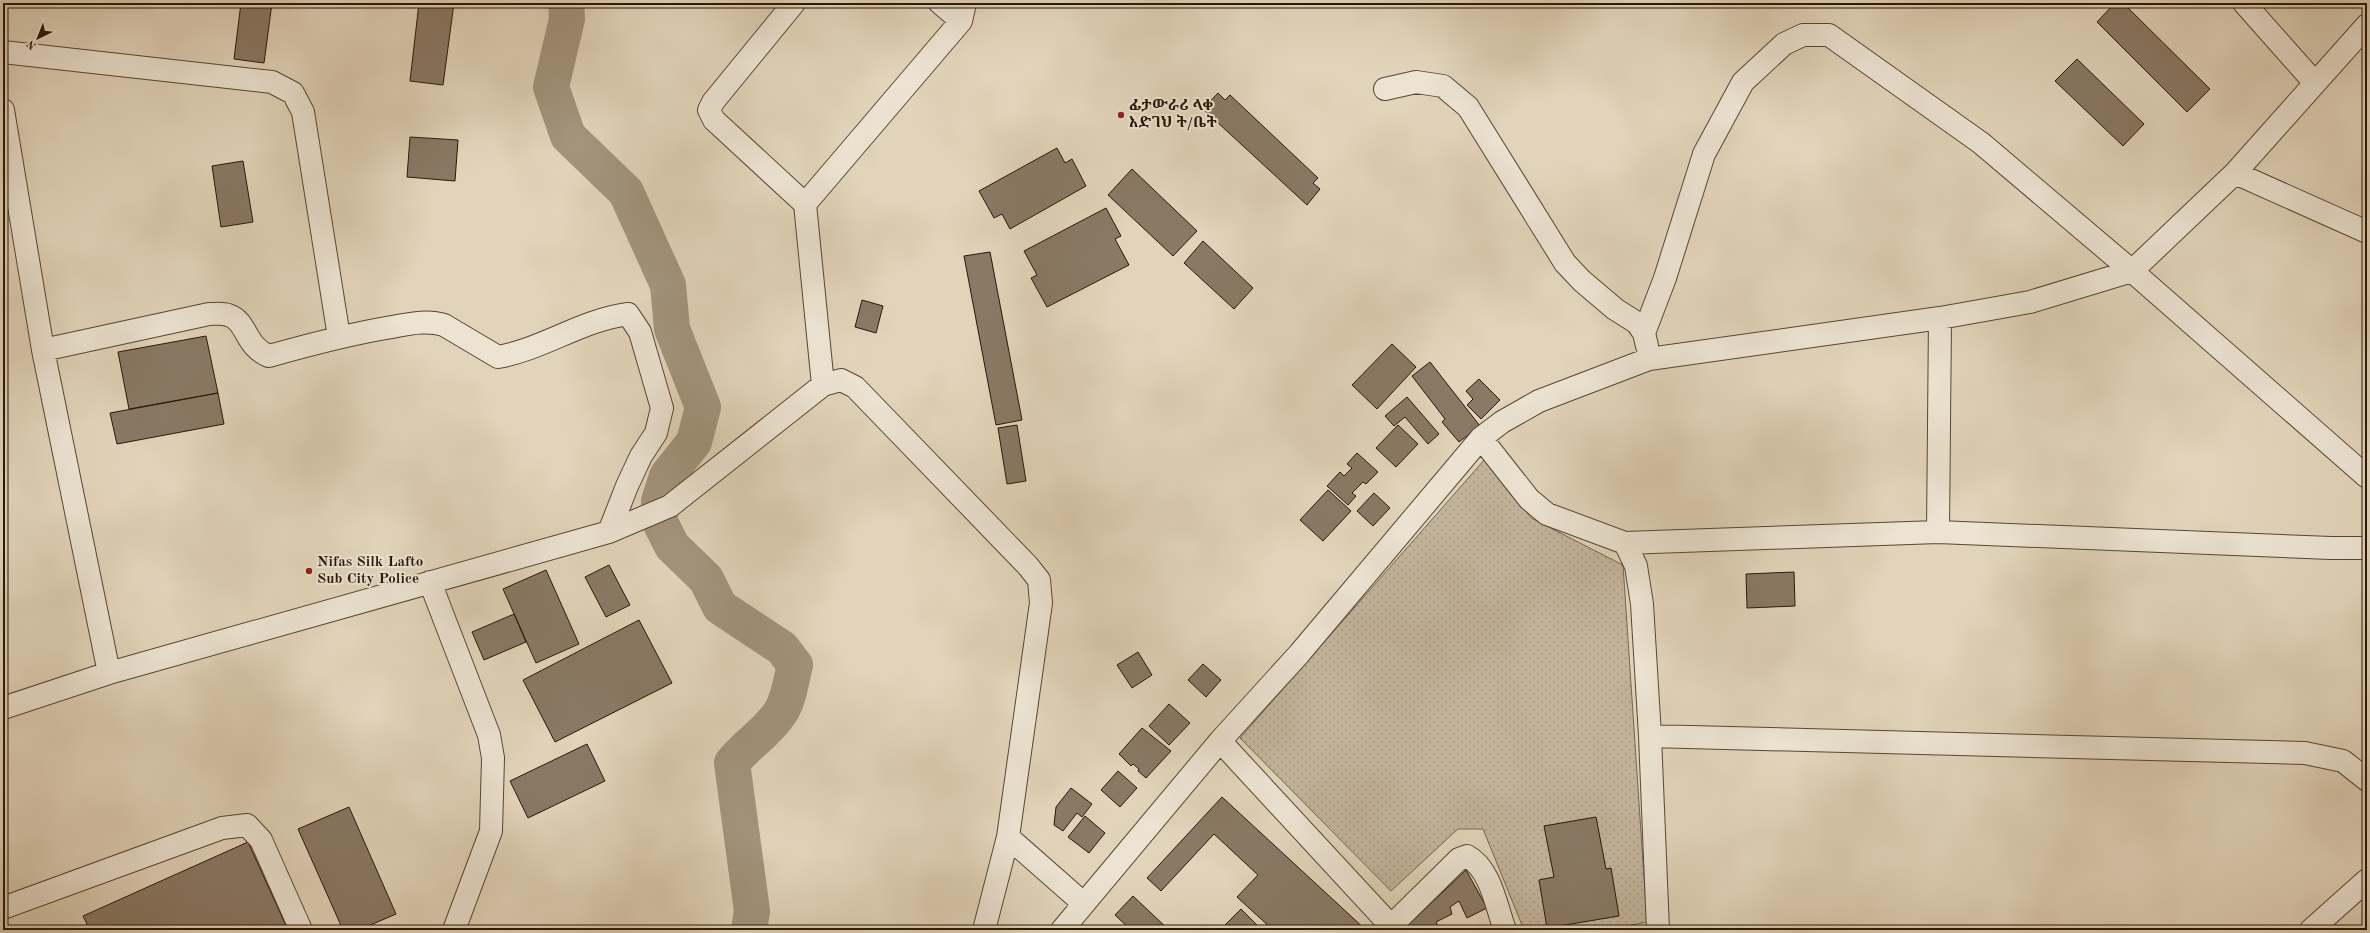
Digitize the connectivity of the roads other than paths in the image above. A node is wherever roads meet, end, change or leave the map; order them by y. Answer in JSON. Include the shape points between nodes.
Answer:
{"nodes":[{"id":1,"x":794,"y":3,"type":"edge"},
{"id":2,"x":940,"y":3,"type":"edge"},
{"id":3,"x":2244,"y":3,"type":"edge"},
{"id":4,"x":963,"y":12,"type":"edge"},
{"id":5,"x":2367,"y":25,"type":"edge"},
{"id":6,"x":3,"y":52,"type":"edge"},
{"id":7,"x":2315,"y":83,"type":"junction"},
{"id":8,"x":1385,"y":89,"type":"dead end"},
{"id":9,"x":3,"y":110,"type":"edge"},
{"id":10,"x":2236,"y":173,"type":"junction"},
{"id":11,"x":805,"y":204,"type":"junction"},
{"id":12,"x":2367,"y":232,"type":"edge"},
{"id":13,"x":2132,"y":271,"type":"junction"},
{"id":14,"x":1940,"y":318,"type":"junction"},
{"id":15,"x":1644,"y":333,"type":"junction"},
{"id":16,"x":339,"y":337,"type":"junction"},
{"id":17,"x":43,"y":350,"type":"junction"},
{"id":18,"x":1649,"y":359,"type":"junction"},
{"id":19,"x":823,"y":385,"type":"junction"},
{"id":20,"x":1481,"y":438,"type":"junction"},
{"id":21,"x":2367,"y":477,"type":"edge"},
{"id":22,"x":609,"y":532,"type":"junction"},
{"id":23,"x":1938,"y":532,"type":"junction"},
{"id":24,"x":1625,"y":544,"type":"junction"},
{"id":25,"x":2367,"y":548,"type":"edge"},
{"id":26,"x":430,"y":582,"type":"junction"},
{"id":27,"x":109,"y":674,"type":"junction"},
{"id":28,"x":3,"y":708,"type":"edge"},
{"id":29,"x":1650,"y":736,"type":"junction"},
{"id":30,"x":1220,"y":741,"type":"junction"},
{"id":31,"x":2367,"y":780,"type":"edge"},
{"id":32,"x":1008,"y":837,"type":"junction"},
{"id":33,"x":2367,"y":880,"type":"edge"},
{"id":34,"x":1083,"y":903,"type":"junction"},
{"id":35,"x":3,"y":908,"type":"edge"},
{"id":36,"x":1389,"y":928,"type":"edge"},
{"id":37,"x":301,"y":930,"type":"edge"},
{"id":38,"x":454,"y":930,"type":"edge"},
{"id":39,"x":984,"y":930,"type":"edge"},
{"id":40,"x":1062,"y":930,"type":"edge"},
{"id":41,"x":1505,"y":930,"type":"edge"},
{"id":42,"x":1658,"y":930,"type":"edge"},
{"id":43,"x":2311,"y":930,"type":"edge"}],
"edges":[{"from":1,"to":11,"type":"street","via":[[709,110],[714,120]]},
{"from":2,"to":4,"type":"street"},
{"from":3,"to":7,"type":"street"},
{"from":4,"to":11,"type":"street"},
{"from":5,"to":7,"type":"street"},
{"from":6,"to":16,"type":"street","via":[[272,82],[293,93],[303,112]]},
{"from":7,"to":10,"type":"street"},
{"from":8,"to":15,"type":"street","via":[[1416,82],[1443,86],[1468,107],[1565,263],[1615,309],[1637,323]]},
{"from":9,"to":17,"type":"street"},
{"from":10,"to":12,"type":"street"},
{"from":10,"to":13,"type":"street"},
{"from":11,"to":19,"type":"street"},
{"from":13,"to":14,"type":"street","via":[[2030,302]]},
{"from":13,"to":15,"type":"street","via":[[1981,143],[1829,35],[1803,35],[1784,44],[1743,82],[1704,154],[1665,278]]},
{"from":13,"to":21,"type":"street"},
{"from":14,"to":18,"type":"street"},
{"from":14,"to":23,"type":"street"},
{"from":15,"to":18,"type":"street"},
{"from":16,"to":17,"type":"street","via":[[269,356],[258,352],[252,345],[239,321],[228,314],[209,314]]},
{"from":16,"to":22,"type":"street","via":[[435,322],[498,357],[513,354],[594,322],[628,314],[640,332],[662,408],[656,433],[641,456]]},
{"from":17,"to":27,"type":"street"},
{"from":18,"to":20,"type":"street","via":[[1539,401],[1502,422]]},
{"from":19,"to":22,"type":"street","via":[[670,506]]},
{"from":19,"to":32,"type":"street","via":[[841,380],[856,387],[1039,580],[1041,603]]},
{"from":20,"to":24,"type":"street","via":[[1529,499],[1547,514]]},
{"from":20,"to":30,"type":"street","via":[[1299,654]]},
{"from":22,"to":26,"type":"street"},
{"from":23,"to":24,"type":"street"},
{"from":23,"to":25,"type":"street"},
{"from":24,"to":29,"type":"street","via":[[1636,566],[1642,604]]},
{"from":26,"to":27,"type":"street"},
{"from":26,"to":38,"type":"street","via":[[489,735],[493,758],[491,831]]},
{"from":27,"to":28,"type":"street"},
{"from":29,"to":31,"type":"street","via":[[2305,753],[2343,761]]},
{"from":29,"to":42,"type":"street"},
{"from":30,"to":34,"type":"street"},
{"from":30,"to":36,"type":"street"},
{"from":32,"to":34,"type":"street"},
{"from":32,"to":39,"type":"street"},
{"from":33,"to":43,"type":"street"},
{"from":34,"to":40,"type":"street"},
{"from":35,"to":37,"type":"street","via":[[222,828],[247,825],[261,840]]},
{"from":36,"to":41,"type":"street","via":[[1459,859],[1467,856],[1476,861],[1486,876]]}]}
